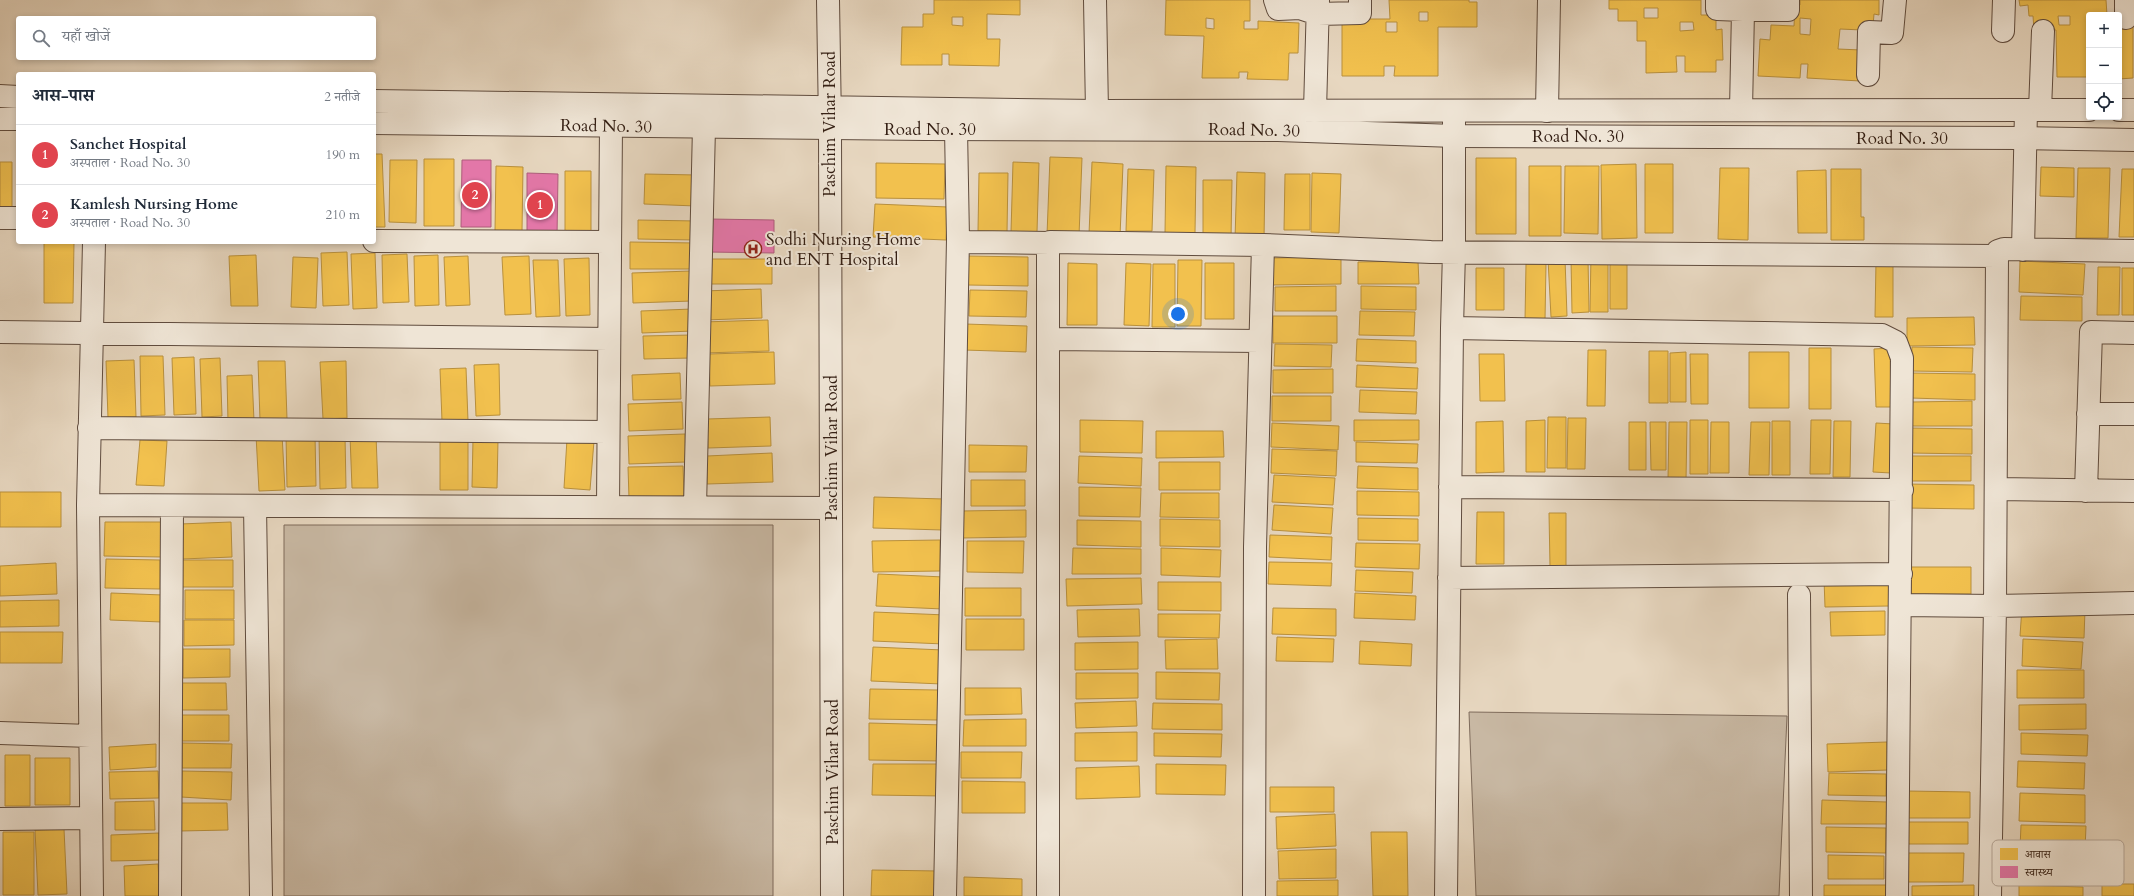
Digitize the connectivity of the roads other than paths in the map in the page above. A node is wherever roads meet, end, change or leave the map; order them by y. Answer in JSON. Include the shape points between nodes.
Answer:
{"nodes":[{"id":1,"x":828,"y":0,"type":"edge"},
{"id":2,"x":1096,"y":0,"type":"edge"},
{"id":3,"x":1276,"y":0,"type":"edge"},
{"id":4,"x":1360,"y":0,"type":"edge"},
{"id":5,"x":1549,"y":0,"type":"edge"},
{"id":6,"x":1717,"y":0,"type":"edge"},
{"id":7,"x":1788,"y":0,"type":"edge"},
{"id":8,"x":1895,"y":0,"type":"edge"},
{"id":9,"x":2004,"y":0,"type":"edge"},
{"id":10,"x":1318,"y":7,"type":"edge"},
{"id":11,"x":1743,"y":10,"type":"junction"},
{"id":12,"x":2003,"y":31,"type":"dead end"},
{"id":13,"x":2043,"y":31,"type":"dead end"},
{"id":14,"x":1868,"y":75,"type":"dead end"},
{"id":15,"x":0,"y":96,"type":"edge"},
{"id":16,"x":16,"y":97,"type":"edge"},
{"id":17,"x":376,"y":101,"type":"edge"},
{"id":18,"x":1751,"y":110,"type":"junction"},
{"id":19,"x":2033,"y":110,"type":"junction"},
{"id":20,"x":2086,"y":110,"type":"edge"},
{"id":21,"x":2122,"y":110,"type":"edge"},
{"id":22,"x":2134,"y":110,"type":"edge"},
{"id":23,"x":1097,"y":111,"type":"junction"},
{"id":24,"x":1315,"y":111,"type":"junction"},
{"id":25,"x":1454,"y":111,"type":"junction"},
{"id":26,"x":1547,"y":111,"type":"junction"},
{"id":27,"x":830,"y":118,"type":"junction"},
{"id":28,"x":0,"y":119,"type":"edge"},
{"id":29,"x":16,"y":119,"type":"edge"},
{"id":30,"x":376,"y":123,"type":"edge"},
{"id":31,"x":611,"y":126,"type":"junction"},
{"id":32,"x":704,"y":127,"type":"junction"},
{"id":33,"x":956,"y":129,"type":"junction"},
{"id":34,"x":1455,"y":136,"type":"junction"},
{"id":35,"x":1758,"y":137,"type":"junction"},
{"id":36,"x":2024,"y":138,"type":"junction"},
{"id":37,"x":2134,"y":140,"type":"edge"},
{"id":38,"x":0,"y":218,"type":"edge"},
{"id":39,"x":16,"y":218,"type":"edge"},
{"id":40,"x":958,"y":238,"type":"junction"},
{"id":41,"x":376,"y":241,"type":"edge"},
{"id":42,"x":609,"y":242,"type":"junction"},
{"id":43,"x":1049,"y":243,"type":"junction"},
{"id":44,"x":94,"y":244,"type":"edge"},
{"id":45,"x":1263,"y":245,"type":"junction"},
{"id":46,"x":2023,"y":250,"type":"junction"},
{"id":47,"x":1454,"y":251,"type":"junction"},
{"id":48,"x":2134,"y":251,"type":"edge"},
{"id":49,"x":1997,"y":256,"type":"junction"},
{"id":50,"x":1452,"y":328,"type":"junction"},
{"id":51,"x":0,"y":332,"type":"edge"},
{"id":52,"x":2134,"y":333,"type":"edge"},
{"id":53,"x":90,"y":334,"type":"junction"},
{"id":54,"x":1050,"y":339,"type":"junction"},
{"id":55,"x":608,"y":340,"type":"junction"},
{"id":56,"x":1260,"y":341,"type":"junction"},
{"id":57,"x":2088,"y":414,"type":"junction"},
{"id":58,"x":2134,"y":414,"type":"edge"},
{"id":59,"x":89,"y":428,"type":"junction"},
{"id":60,"x":608,"y":432,"type":"junction"},
{"id":61,"x":1450,"y":487,"type":"junction"},
{"id":62,"x":1996,"y":489,"type":"junction"},
{"id":63,"x":1902,"y":490,"type":"junction"},
{"id":64,"x":2086,"y":491,"type":"junction"},
{"id":65,"x":2134,"y":491,"type":"edge"},
{"id":66,"x":88,"y":505,"type":"junction"},
{"id":67,"x":172,"y":506,"type":"junction"},
{"id":68,"x":255,"y":506,"type":"junction"},
{"id":69,"x":608,"y":508,"type":"junction"},
{"id":70,"x":695,"y":508,"type":"junction"},
{"id":71,"x":831,"y":508,"type":"junction"},
{"id":72,"x":1901,"y":574,"type":"junction"},
{"id":73,"x":1449,"y":578,"type":"junction"},
{"id":74,"x":1799,"y":595,"type":"dead end"},
{"id":75,"x":2134,"y":603,"type":"edge"},
{"id":76,"x":1901,"y":604,"type":"junction"},
{"id":77,"x":1995,"y":606,"type":"junction"},
{"id":78,"x":0,"y":733,"type":"edge"},
{"id":79,"x":90,"y":736,"type":"junction"},
{"id":80,"x":91,"y":818,"type":"junction"},
{"id":81,"x":0,"y":819,"type":"edge"},
{"id":82,"x":92,"y":896,"type":"edge"},
{"id":83,"x":170,"y":896,"type":"edge"},
{"id":84,"x":261,"y":896,"type":"edge"},
{"id":85,"x":832,"y":896,"type":"edge"},
{"id":86,"x":945,"y":896,"type":"edge"},
{"id":87,"x":1048,"y":896,"type":"edge"},
{"id":88,"x":1254,"y":896,"type":"edge"},
{"id":89,"x":1446,"y":896,"type":"edge"},
{"id":90,"x":1801,"y":896,"type":"edge"},
{"id":91,"x":1897,"y":896,"type":"edge"},
{"id":92,"x":1990,"y":896,"type":"edge"}],
"edges":[{"from":1,"to":27,"type":"street","name":"Paschim Vihar Road"},
{"from":2,"to":23,"type":"street"},
{"from":3,"to":10,"type":"street","via":[[1278,9]]},
{"from":4,"to":10,"type":"street","via":[[1360,13]]},
{"from":5,"to":26,"type":"street"},
{"from":6,"to":11,"type":"street","via":[[1717,9]]},
{"from":7,"to":11,"type":"street","via":[[1788,10]]},
{"from":8,"to":14,"type":"street","via":[[1892,33],[1869,32]]},
{"from":9,"to":12,"type":"street"},
{"from":10,"to":24,"type":"street"},
{"from":11,"to":18,"type":"street"},
{"from":13,"to":19,"type":"street"},
{"from":15,"to":16,"type":"street"},
{"from":17,"to":27,"type":"street","name":"Road No. 30"},
{"from":18,"to":19,"type":"street","name":"Road No. 30"},
{"from":18,"to":26,"type":"street","name":"Road No. 30"},
{"from":18,"to":35,"type":"street"},
{"from":19,"to":20,"type":"street","name":"Road No. 30"},
{"from":19,"to":36,"type":"street"},
{"from":21,"to":22,"type":"street"},
{"from":23,"to":24,"type":"street","name":"Road No. 30"},
{"from":23,"to":27,"type":"street","name":"Road No. 30"},
{"from":24,"to":25,"type":"street","name":"Road No. 30"},
{"from":25,"to":26,"type":"street","name":"Road No. 30"},
{"from":25,"to":34,"type":"street"},
{"from":27,"to":32,"type":"street","name":"Road No. 30"},
{"from":27,"to":33,"type":"street","name":"Road No. 30"},
{"from":27,"to":71,"type":"street","name":"Paschim Vihar Road"},
{"from":28,"to":29,"type":"street"},
{"from":30,"to":31,"type":"street","name":"Road No. 30"},
{"from":31,"to":32,"type":"street","name":"Road No. 30"},
{"from":31,"to":42,"type":"street"},
{"from":32,"to":70,"type":"street"},
{"from":33,"to":34,"type":"street","name":"Road No. 30","via":[[1278,130]]},
{"from":33,"to":40,"type":"street"},
{"from":34,"to":35,"type":"street","name":"Road No. 30"},
{"from":34,"to":47,"type":"street"},
{"from":35,"to":36,"type":"street","name":"Road No. 30"},
{"from":36,"to":37,"type":"street","name":"Road No. 30"},
{"from":36,"to":46,"type":"street"},
{"from":38,"to":39,"type":"street"},
{"from":40,"to":43,"type":"street","via":[[967,242]]},
{"from":40,"to":86,"type":"street"},
{"from":41,"to":42,"type":"street"},
{"from":42,"to":55,"type":"street"},
{"from":43,"to":45,"type":"street"},
{"from":43,"to":54,"type":"street"},
{"from":44,"to":53,"type":"street"},
{"from":45,"to":47,"type":"street"},
{"from":45,"to":56,"type":"street"},
{"from":46,"to":48,"type":"street"},
{"from":46,"to":49,"type":"street","via":[[2000,250]]},
{"from":47,"to":49,"type":"street"},
{"from":47,"to":50,"type":"street"},
{"from":49,"to":62,"type":"street"},
{"from":50,"to":61,"type":"street"},
{"from":50,"to":63,"type":"street","via":[[1882,336],[1896,342],[1902,358]]},
{"from":51,"to":53,"type":"street"},
{"from":52,"to":57,"type":"street","via":[[2091,332]]},
{"from":53,"to":55,"type":"street"},
{"from":53,"to":59,"type":"street"},
{"from":54,"to":56,"type":"street"},
{"from":54,"to":87,"type":"street"},
{"from":55,"to":60,"type":"street"},
{"from":56,"to":88,"type":"street","via":[[1255,547]]},
{"from":57,"to":58,"type":"street"},
{"from":57,"to":64,"type":"street"},
{"from":59,"to":60,"type":"street"},
{"from":59,"to":66,"type":"street"},
{"from":60,"to":69,"type":"street"},
{"from":61,"to":63,"type":"street"},
{"from":61,"to":73,"type":"street"},
{"from":62,"to":64,"type":"street"},
{"from":62,"to":77,"type":"street"},
{"from":63,"to":72,"type":"street"},
{"from":64,"to":65,"type":"street"},
{"from":66,"to":67,"type":"street"},
{"from":66,"to":79,"type":"street"},
{"from":67,"to":68,"type":"street"},
{"from":67,"to":83,"type":"street"},
{"from":68,"to":69,"type":"street"},
{"from":68,"to":84,"type":"street"},
{"from":69,"to":70,"type":"street"},
{"from":70,"to":71,"type":"street"},
{"from":71,"to":85,"type":"street","name":"Paschim Vihar Road"},
{"from":72,"to":73,"type":"street"},
{"from":72,"to":76,"type":"street"},
{"from":73,"to":89,"type":"street"},
{"from":74,"to":90,"type":"street"},
{"from":75,"to":77,"type":"street"},
{"from":76,"to":77,"type":"street"},
{"from":76,"to":91,"type":"street"},
{"from":77,"to":92,"type":"street"},
{"from":78,"to":79,"type":"street"},
{"from":79,"to":80,"type":"street"},
{"from":80,"to":81,"type":"street"},
{"from":80,"to":82,"type":"street"}]}
